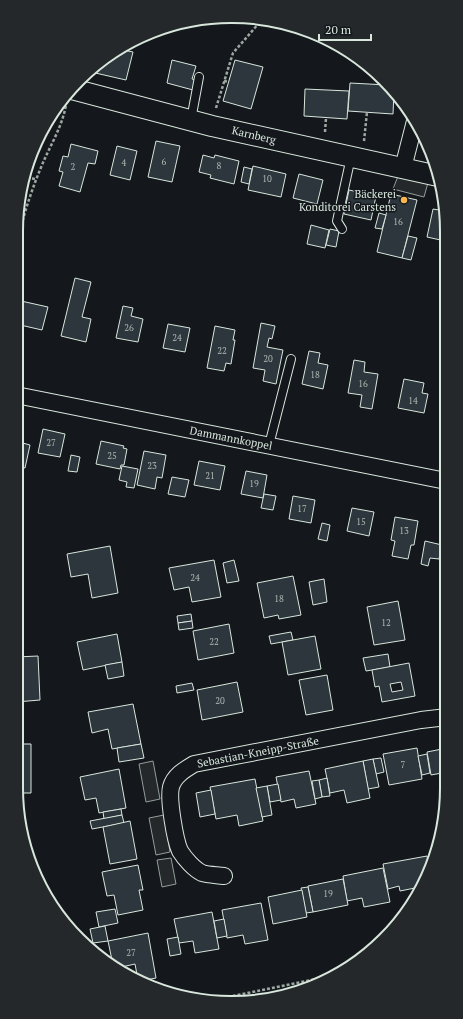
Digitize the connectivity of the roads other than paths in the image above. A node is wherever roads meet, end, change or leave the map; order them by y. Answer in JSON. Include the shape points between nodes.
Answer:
{"nodes":[{"id":1,"x":199,"y":77,"type":"dead end"},
{"id":2,"x":73,"y":97,"type":"edge"},
{"id":3,"x":191,"y":120,"type":"junction"},
{"id":4,"x":413,"y":129,"type":"edge"},
{"id":5,"x":357,"y":158,"type":"junction"},
{"id":6,"x":403,"y":168,"type":"junction"},
{"id":7,"x":432,"y":175,"type":"edge"},
{"id":8,"x":342,"y":229,"type":"dead end"},
{"id":9,"x":291,"y":359,"type":"dead end"},
{"id":10,"x":23,"y":396,"type":"edge"},
{"id":11,"x":269,"y":446,"type":"junction"},
{"id":12,"x":440,"y":480,"type":"edge"},
{"id":13,"x":440,"y":718,"type":"edge"},
{"id":14,"x":224,"y":876,"type":"dead end"}],
"edges":[{"from":1,"to":3,"type":"lane"},
{"from":2,"to":3,"type":"street","name":"Karnberg"},
{"from":3,"to":5,"type":"street","name":"Karnberg"},
{"from":4,"to":6,"type":"street"},
{"from":5,"to":6,"type":"street","name":"Karnberg"},
{"from":5,"to":8,"type":"lane","via":[[337,221]]},
{"from":6,"to":7,"type":"street","name":"Karnberg"},
{"from":9,"to":11,"type":"lane"},
{"from":10,"to":11,"type":"street","name":"Dammannkoppel"},
{"from":11,"to":12,"type":"street","name":"Dammannkoppel"},
{"from":13,"to":14,"type":"street","name":"Sebastian-Kneipp-Straße","via":[[194,764],[184,770],[176,777],[171,787],[170,798],[178,845],[187,860],[202,873]]}]}
